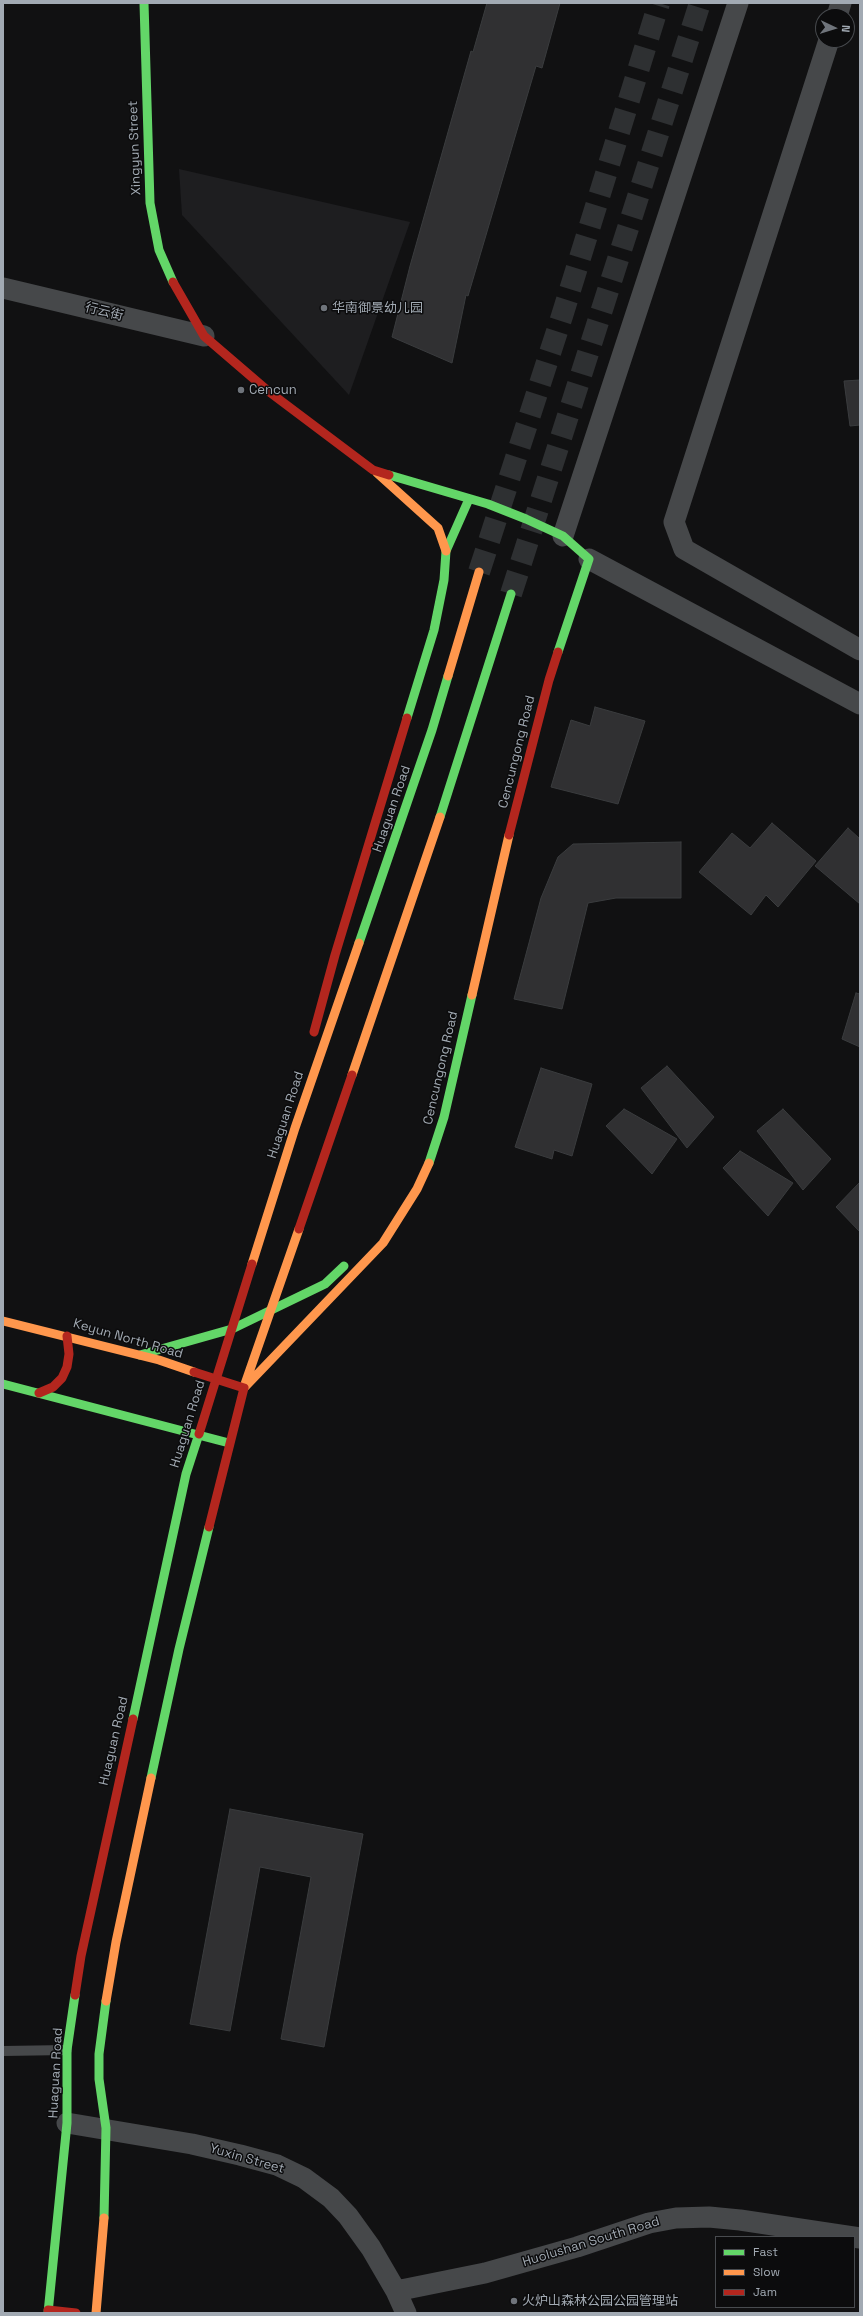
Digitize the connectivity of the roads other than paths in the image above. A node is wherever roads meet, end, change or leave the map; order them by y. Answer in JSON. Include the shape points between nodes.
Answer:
{"nodes":[{"id":1,"x":144,"y":3,"type":"edge"},
{"id":2,"x":738,"y":3,"type":"edge"},
{"id":3,"x":826,"y":48,"type":"edge"},
{"id":4,"x":3,"y":288,"type":"edge"},
{"id":5,"x":204,"y":336,"type":"junction"},
{"id":6,"x":373,"y":470,"type":"junction"},
{"id":7,"x":469,"y":498,"type":"junction"},
{"id":8,"x":563,"y":536,"type":"junction"},
{"id":9,"x":446,"y":551,"type":"junction"},
{"id":10,"x":589,"y":559,"type":"junction"},
{"id":11,"x":479,"y":572,"type":"tunnel mouth"},
{"id":12,"x":510,"y":594,"type":"tunnel mouth"},
{"id":13,"x":860,"y":650,"type":"edge"},
{"id":14,"x":860,"y":704,"type":"edge"},
{"id":15,"x":312,"y":1042,"type":"dead end"},
{"id":16,"x":302,"y":1079,"type":"dead end"},
{"id":17,"x":287,"y":1153,"type":"junction"},
{"id":18,"x":431,"y":1158,"type":"junction"},
{"id":19,"x":377,"y":1234,"type":"dead end"},
{"id":20,"x":353,"y":1258,"type":"dead end"},
{"id":21,"x":271,"y":1310,"type":"junction"},
{"id":22,"x":3,"y":1320,"type":"edge"},
{"id":23,"x":232,"y":1329,"type":"junction"},
{"id":24,"x":67,"y":1336,"type":"junction"},
{"id":25,"x":140,"y":1355,"type":"junction"},
{"id":26,"x":216,"y":1379,"type":"junction"},
{"id":27,"x":3,"y":1384,"type":"edge"},
{"id":28,"x":244,"y":1388,"type":"junction"},
{"id":29,"x":39,"y":1393,"type":"junction"},
{"id":30,"x":198,"y":1434,"type":"junction"},
{"id":31,"x":229,"y":1443,"type":"junction"},
{"id":32,"x":67,"y":2050,"type":"junction"},
{"id":33,"x":3,"y":2051,"type":"edge"},
{"id":34,"x":67,"y":2123,"type":"junction"},
{"id":35,"x":106,"y":2128,"type":"junction"},
{"id":36,"x":847,"y":2236,"type":"edge"},
{"id":37,"x":396,"y":2291,"type":"junction"},
{"id":38,"x":48,"y":2312,"type":"edge"},
{"id":39,"x":76,"y":2313,"type":"edge"},
{"id":40,"x":96,"y":2313,"type":"edge"},
{"id":41,"x":406,"y":2313,"type":"edge"}],
"edges":[{"from":1,"to":5,"type":"street","name":"Xingyun Street","via":[[150,203],[158,250],[175,287]]},
{"from":2,"to":8,"type":"street"},
{"from":3,"to":13,"type":"street","via":[[674,522],[684,549]]},
{"from":4,"to":5,"type":"street","name":"行云街"},
{"from":5,"to":6,"type":"street","via":[[268,391]]},
{"from":6,"to":7,"type":"street"},
{"from":6,"to":9,"type":"street","via":[[438,528]]},
{"from":7,"to":8,"type":"street"},
{"from":7,"to":9,"type":"street"},
{"from":8,"to":10,"type":"street"},
{"from":9,"to":15,"type":"street","via":[[444,580],[434,630],[335,955]]},
{"from":10,"to":14,"type":"street"},
{"from":10,"to":18,"type":"street","name":"Cencungong Road","via":[[549,680],[502,864],[444,1117]]},
{"from":11,"to":17,"type":"street","name":"Huaguan Road","via":[[432,730]]},
{"from":12,"to":21,"type":"street","via":[[419,884]]},
{"from":16,"to":17,"type":"street"},
{"from":17,"to":23,"type":"street","name":"Huaguan Road"},
{"from":18,"to":19,"type":"street"},
{"from":18,"to":28,"type":"street","name":"Cencungong Road","via":[[417,1189],[382,1243]]},
{"from":20,"to":21,"type":"street","via":[[324,1284]]},
{"from":21,"to":23,"type":"street"},
{"from":21,"to":28,"type":"street"},
{"from":22,"to":24,"type":"street","name":"Keyun North Road"},
{"from":23,"to":25,"type":"street"},
{"from":23,"to":26,"type":"street","name":"Huaguan Road"},
{"from":24,"to":25,"type":"street","name":"Keyun North Road"},
{"from":24,"to":29,"type":"street","via":[[70,1354],[67,1367],[57,1383]]},
{"from":25,"to":26,"type":"street","name":"Keyun North Road"},
{"from":26,"to":28,"type":"street","name":"Keyun North Road"},
{"from":26,"to":30,"type":"street","name":"Huaguan Road"},
{"from":27,"to":29,"type":"street"},
{"from":28,"to":31,"type":"street"},
{"from":29,"to":30,"type":"street"},
{"from":30,"to":31,"type":"street"},
{"from":30,"to":32,"type":"street","name":"Huaguan Road","via":[[186,1474],[81,1956]]},
{"from":31,"to":35,"type":"street","via":[[179,1649],[116,1942],[99,2054],[99,2079]]},
{"from":32,"to":33,"type":"lane"},
{"from":32,"to":34,"type":"street","name":"Huaguan Road"},
{"from":34,"to":35,"type":"street","name":"Yuxin Street"},
{"from":34,"to":38,"type":"street","name":"Huaguan Road"},
{"from":35,"to":37,"type":"street","name":"Yuxin Street","via":[[240,2155],[277,2165],[304,2178],[331,2198],[348,2216],[371,2248]]},
{"from":35,"to":40,"type":"street","via":[[106,2189]]},
{"from":36,"to":37,"type":"street","name":"Huolushan South Road","via":[[740,2220],[709,2217],[676,2218],[649,2223],[485,2273]]},
{"from":37,"to":41,"type":"street","name":"Yuxin Street"},
{"from":38,"to":39,"type":"street"}]}
